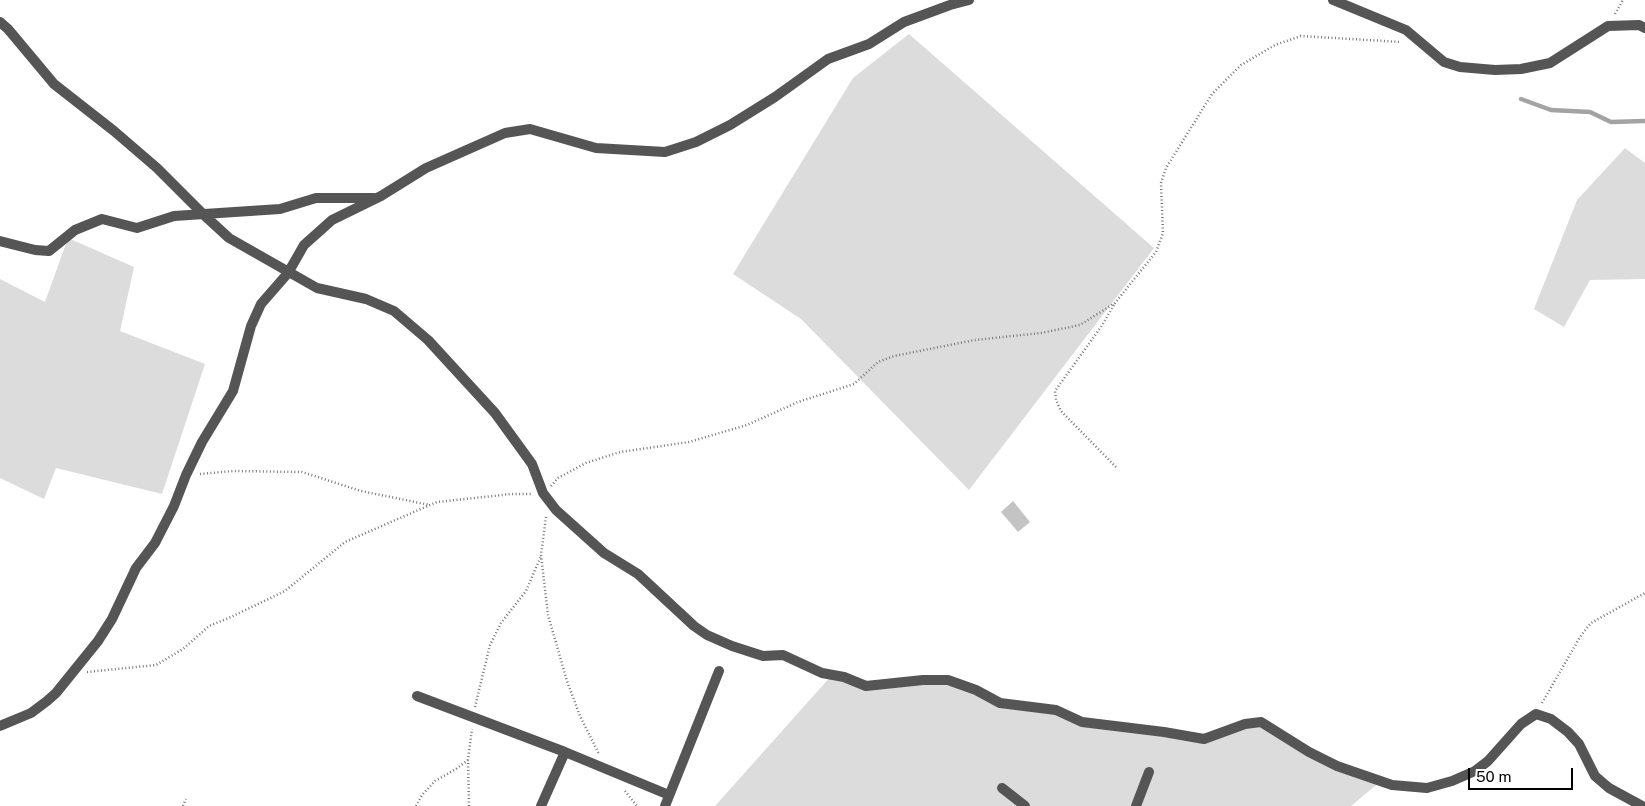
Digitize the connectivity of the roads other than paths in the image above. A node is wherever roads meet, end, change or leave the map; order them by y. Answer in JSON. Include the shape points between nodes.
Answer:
{"nodes":[{"id":1,"x":969,"y":0,"type":"edge"},
{"id":2,"x":1333,"y":0,"type":"edge"},
{"id":3,"x":0,"y":22,"type":"edge"},
{"id":4,"x":1645,"y":28,"type":"edge"},
{"id":5,"x":377,"y":198,"type":"junction"},
{"id":6,"x":204,"y":215,"type":"junction"},
{"id":7,"x":0,"y":241,"type":"edge"},
{"id":8,"x":288,"y":272,"type":"junction"},
{"id":9,"x":719,"y":671,"type":"dead end"},
{"id":10,"x":417,"y":696,"type":"dead end"},
{"id":11,"x":0,"y":726,"type":"edge"},
{"id":12,"x":565,"y":752,"type":"junction"},
{"id":13,"x":1149,"y":772,"type":"dead end"},
{"id":14,"x":1002,"y":788,"type":"dead end"},
{"id":15,"x":669,"y":795,"type":"junction"},
{"id":16,"x":541,"y":806,"type":"edge"},
{"id":17,"x":665,"y":806,"type":"edge"},
{"id":18,"x":1025,"y":806,"type":"edge"},
{"id":19,"x":1136,"y":806,"type":"edge"},
{"id":20,"x":1642,"y":806,"type":"edge"}],
"edges":[{"from":1,"to":5,"type":"street","via":[[904,22],[869,44],[828,59],[775,97],[696,142],[665,152],[596,148],[530,129],[505,133],[426,168]]},
{"from":2,"to":4,"type":"street","via":[[1406,30],[1444,62],[1460,67],[1521,69],[1550,63],[1608,26],[1639,25]]},
{"from":3,"to":6,"type":"street","via":[[54,84],[157,168]]},
{"from":5,"to":6,"type":"street","via":[[316,198],[280,209]]},
{"from":5,"to":8,"type":"street","via":[[332,220],[304,245]]},
{"from":6,"to":7,"type":"street","via":[[174,216],[137,228],[102,219],[75,230],[49,251]]},
{"from":6,"to":8,"type":"street","via":[[229,238]]},
{"from":8,"to":11,"type":"street","via":[[261,304],[251,326],[233,390],[202,442],[155,544],[136,568],[112,619],[56,693],[31,713]]},
{"from":8,"to":20,"type":"street","via":[[317,288],[366,299],[394,311],[428,340],[495,413],[532,464],[543,493],[556,510],[604,553],[638,574],[694,626],[732,646],[763,656],[783,655],[822,673],[866,686],[948,680],[1000,703],[1056,710],[1082,722],[1204,739],[1245,724],[1261,722],[1337,766],[1392,785],[1427,788],[1475,771],[1521,724],[1536,714],[1551,719],[1568,732],[1579,744],[1595,776],[1609,788]]},
{"from":9,"to":15,"type":"street"},
{"from":10,"to":12,"type":"street"},
{"from":12,"to":15,"type":"street"},
{"from":12,"to":16,"type":"street"},
{"from":13,"to":19,"type":"street"},
{"from":14,"to":18,"type":"street"},
{"from":15,"to":17,"type":"street"}]}
